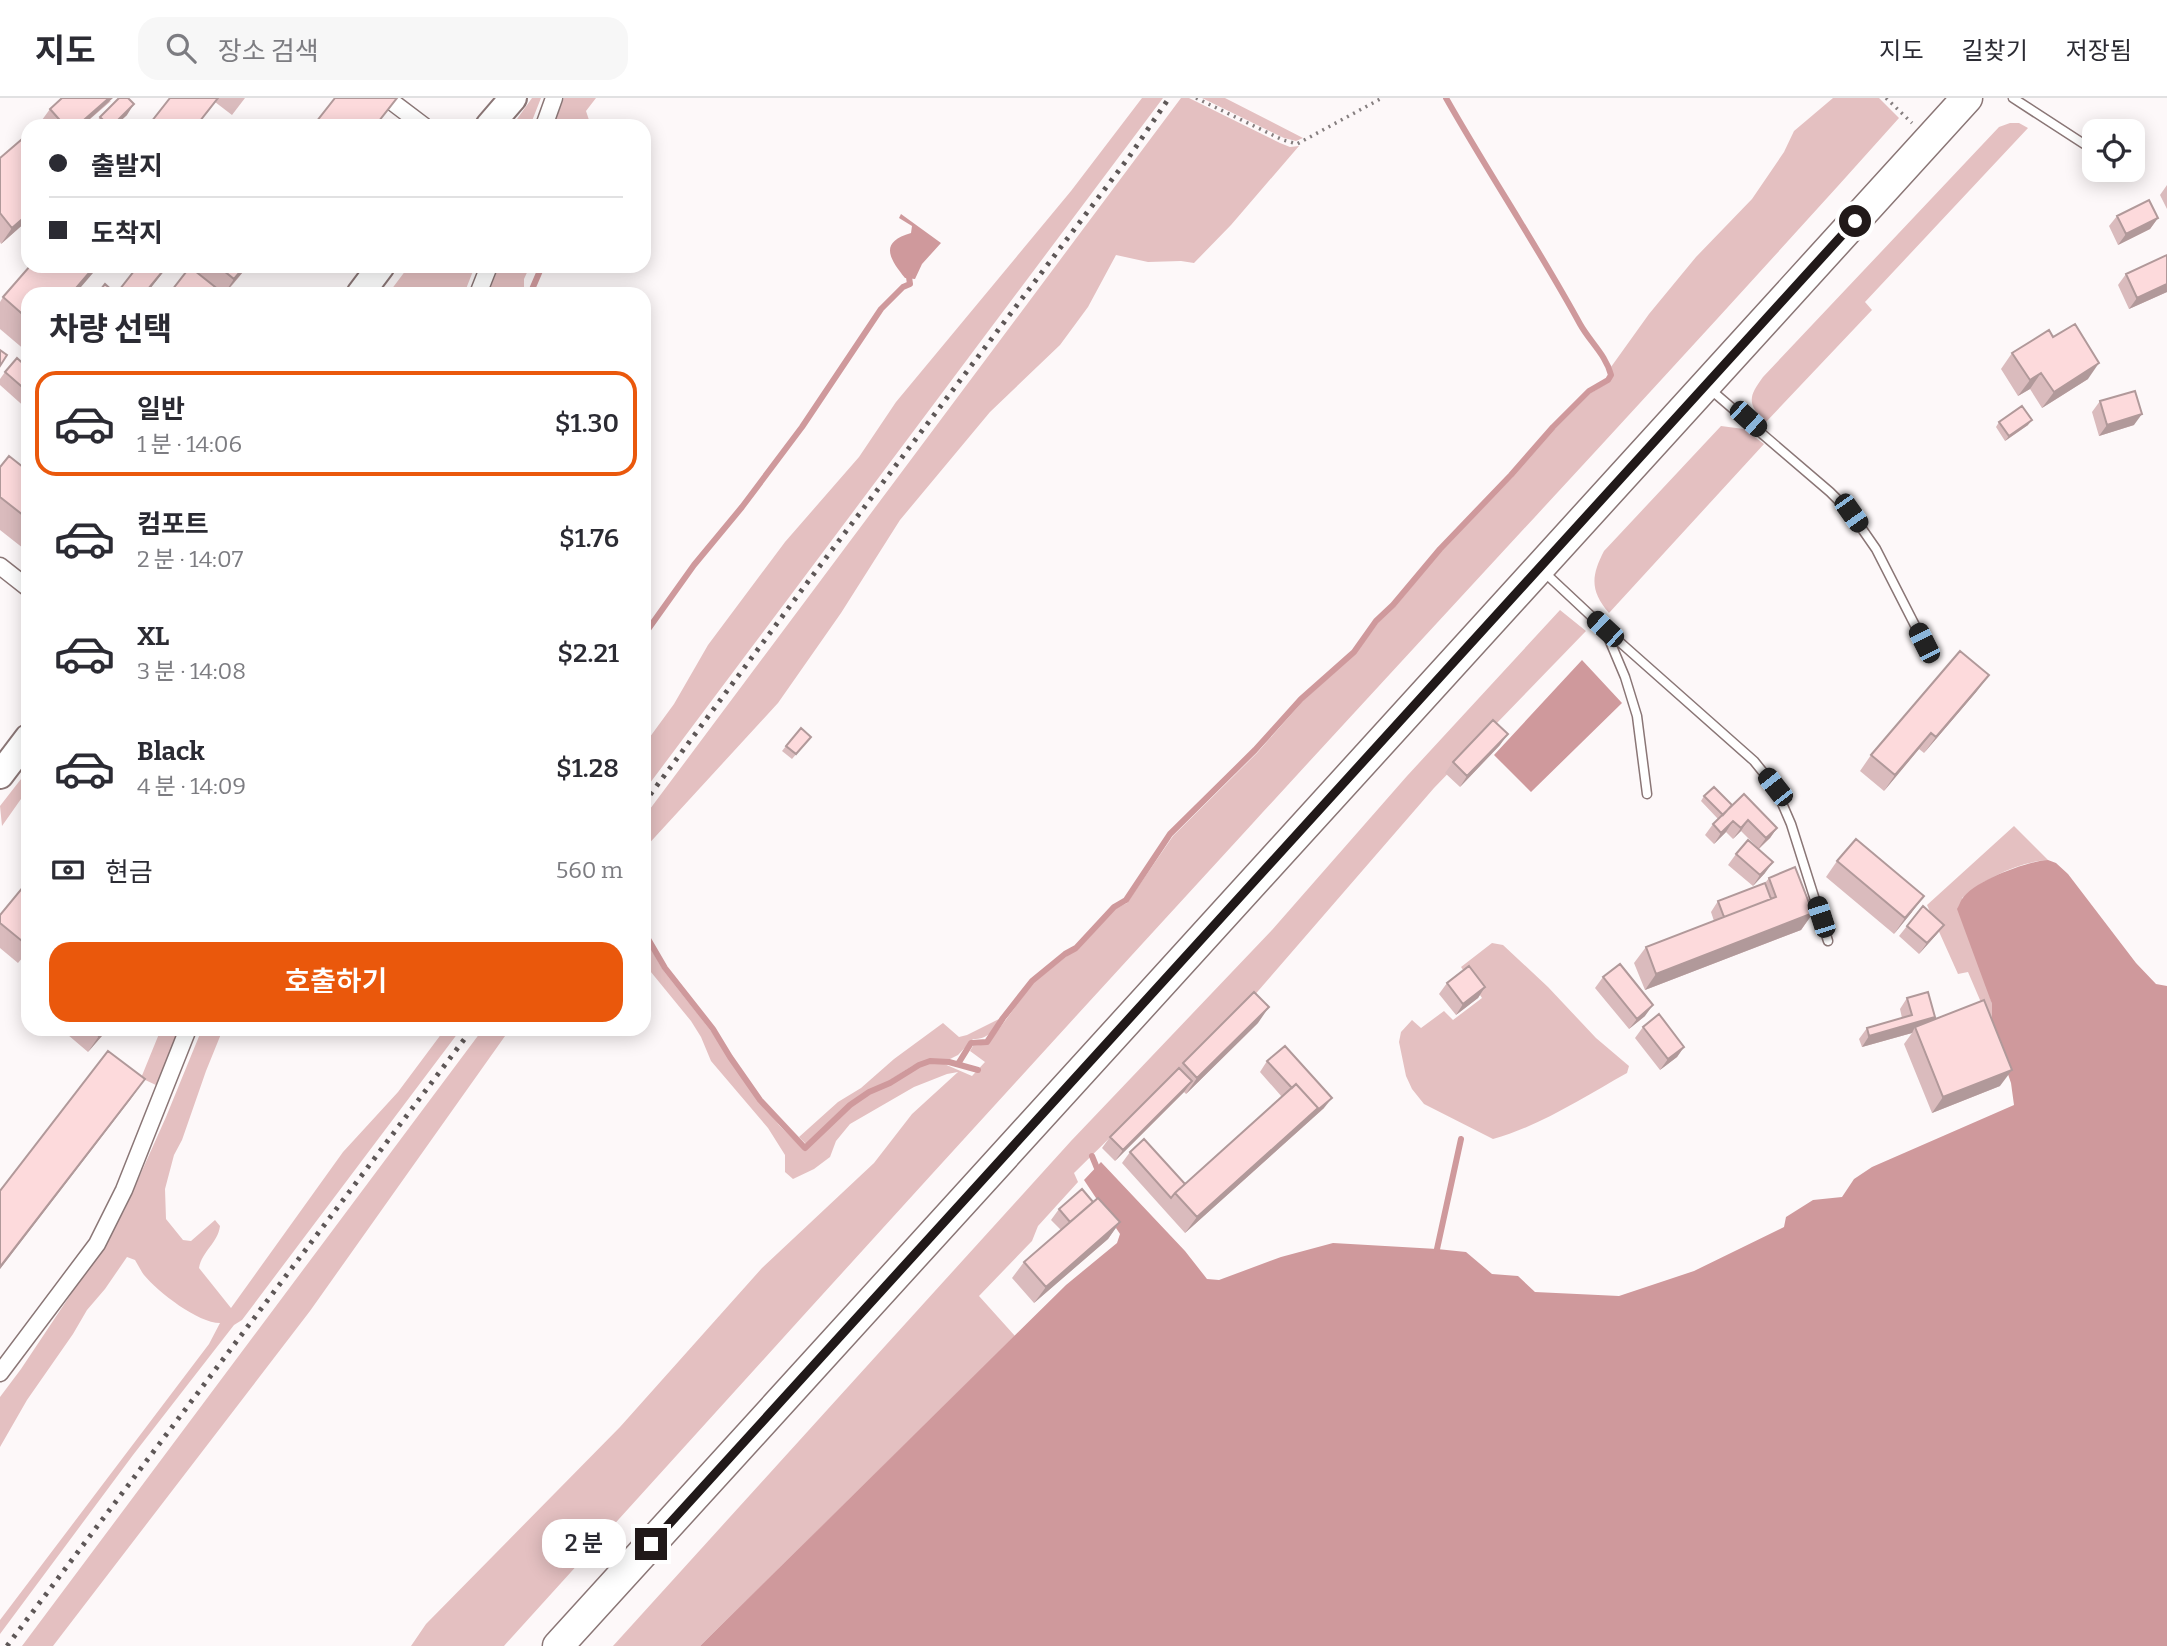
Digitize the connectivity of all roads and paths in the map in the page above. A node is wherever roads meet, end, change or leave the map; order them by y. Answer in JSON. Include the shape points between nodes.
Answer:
{"nodes":[{"id":1,"x":387,"y":98,"type":"edge"},
{"id":2,"x":513,"y":98,"type":"edge"},
{"id":3,"x":554,"y":98,"type":"edge"},
{"id":4,"x":1196,"y":98,"type":"edge"},
{"id":5,"x":1382,"y":98,"type":"edge"},
{"id":6,"x":1886,"y":98,"type":"edge"},
{"id":7,"x":1967,"y":98,"type":"edge"},
{"id":8,"x":2013,"y":98,"type":"edge"},
{"id":9,"x":416,"y":119,"type":"edge"},
{"id":10,"x":495,"y":119,"type":"edge"},
{"id":11,"x":546,"y":119,"type":"edge"},
{"id":12,"x":1930,"y":139,"type":"junction"},
{"id":13,"x":2082,"y":143,"type":"edge"},
{"id":14,"x":1706,"y":386,"type":"junction"},
{"id":15,"x":0,"y":566,"type":"edge"},
{"id":16,"x":1541,"y":569,"type":"junction"},
{"id":17,"x":21,"y":582,"type":"edge"},
{"id":18,"x":1605,"y":629,"type":"junction"},
{"id":19,"x":1924,"y":643,"type":"dead end"},
{"id":20,"x":21,"y":747,"type":"edge"},
{"id":21,"x":0,"y":775,"type":"edge"},
{"id":22,"x":1647,"y":794,"type":"dead end"},
{"id":23,"x":1829,"y":940,"type":"dead end"},
{"id":24,"x":185,"y":1036,"type":"edge"},
{"id":25,"x":0,"y":1373,"type":"edge"},
{"id":26,"x":558,"y":1646,"type":"edge"}],
"edges":[{"from":1,"to":9,"type":"street"},
{"from":2,"to":10,"type":"main road"},
{"from":3,"to":11,"type":"street"},
{"from":4,"to":5,"type":"path","via":[[1297,144]]},
{"from":6,"to":12,"type":"path"},
{"from":7,"to":12,"type":"highway"},
{"from":8,"to":13,"type":"lane"},
{"from":12,"to":14,"type":"highway"},
{"from":14,"to":16,"type":"highway"},
{"from":14,"to":19,"type":"lane","via":[[1851,513],[1876,549]]},
{"from":15,"to":17,"type":"street"},
{"from":16,"to":18,"type":"lane"},
{"from":16,"to":26,"type":"highway"},
{"from":18,"to":22,"type":"lane","via":[[1637,716]]},
{"from":18,"to":23,"type":"lane","via":[[1754,761],[1775,787]]},
{"from":20,"to":21,"type":"main road"},
{"from":24,"to":25,"type":"street","via":[[124,1190],[97,1244]]}]}
